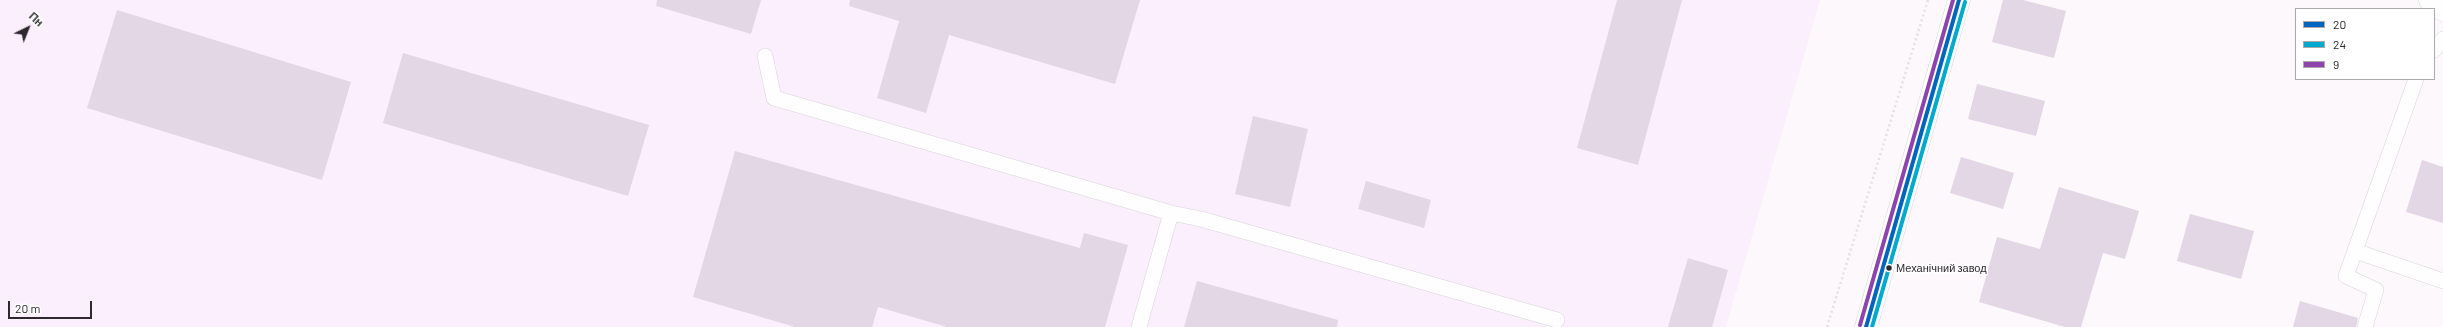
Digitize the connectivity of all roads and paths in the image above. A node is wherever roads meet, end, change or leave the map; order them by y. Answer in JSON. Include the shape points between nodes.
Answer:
{"nodes":[{"id":1,"x":1928,"y":0,"type":"edge"},
{"id":2,"x":1959,"y":0,"type":"edge"},
{"id":3,"x":2430,"y":0,"type":"edge"},
{"id":4,"x":2443,"y":10,"type":"edge"},
{"id":5,"x":2443,"y":39,"type":"edge"},
{"id":6,"x":2435,"y":49,"type":"edge"},
{"id":7,"x":764,"y":56,"type":"dead end"},
{"id":8,"x":2416,"y":80,"type":"edge"},
{"id":9,"x":1171,"y":213,"type":"junction"},
{"id":10,"x":2355,"y":251,"type":"junction"},
{"id":11,"x":2443,"y":281,"type":"edge"},
{"id":12,"x":1557,"y":320,"type":"dead end"},
{"id":13,"x":1139,"y":327,"type":"edge"},
{"id":14,"x":1827,"y":327,"type":"edge"},
{"id":15,"x":1866,"y":327,"type":"edge"},
{"id":16,"x":2365,"y":327,"type":"edge"}],
"edges":[{"from":1,"to":14,"type":"path"},
{"from":2,"to":15,"type":"main road"},
{"from":3,"to":4,"type":"main road"},
{"from":5,"to":6,"type":"lane"},
{"from":7,"to":9,"type":"lane","via":[[774,98]]},
{"from":8,"to":10,"type":"lane"},
{"from":9,"to":12,"type":"lane","via":[[1209,221]]},
{"from":9,"to":13,"type":"lane"},
{"from":10,"to":11,"type":"lane"},
{"from":10,"to":16,"type":"lane","via":[[2346,276],[2376,290]]}]}
